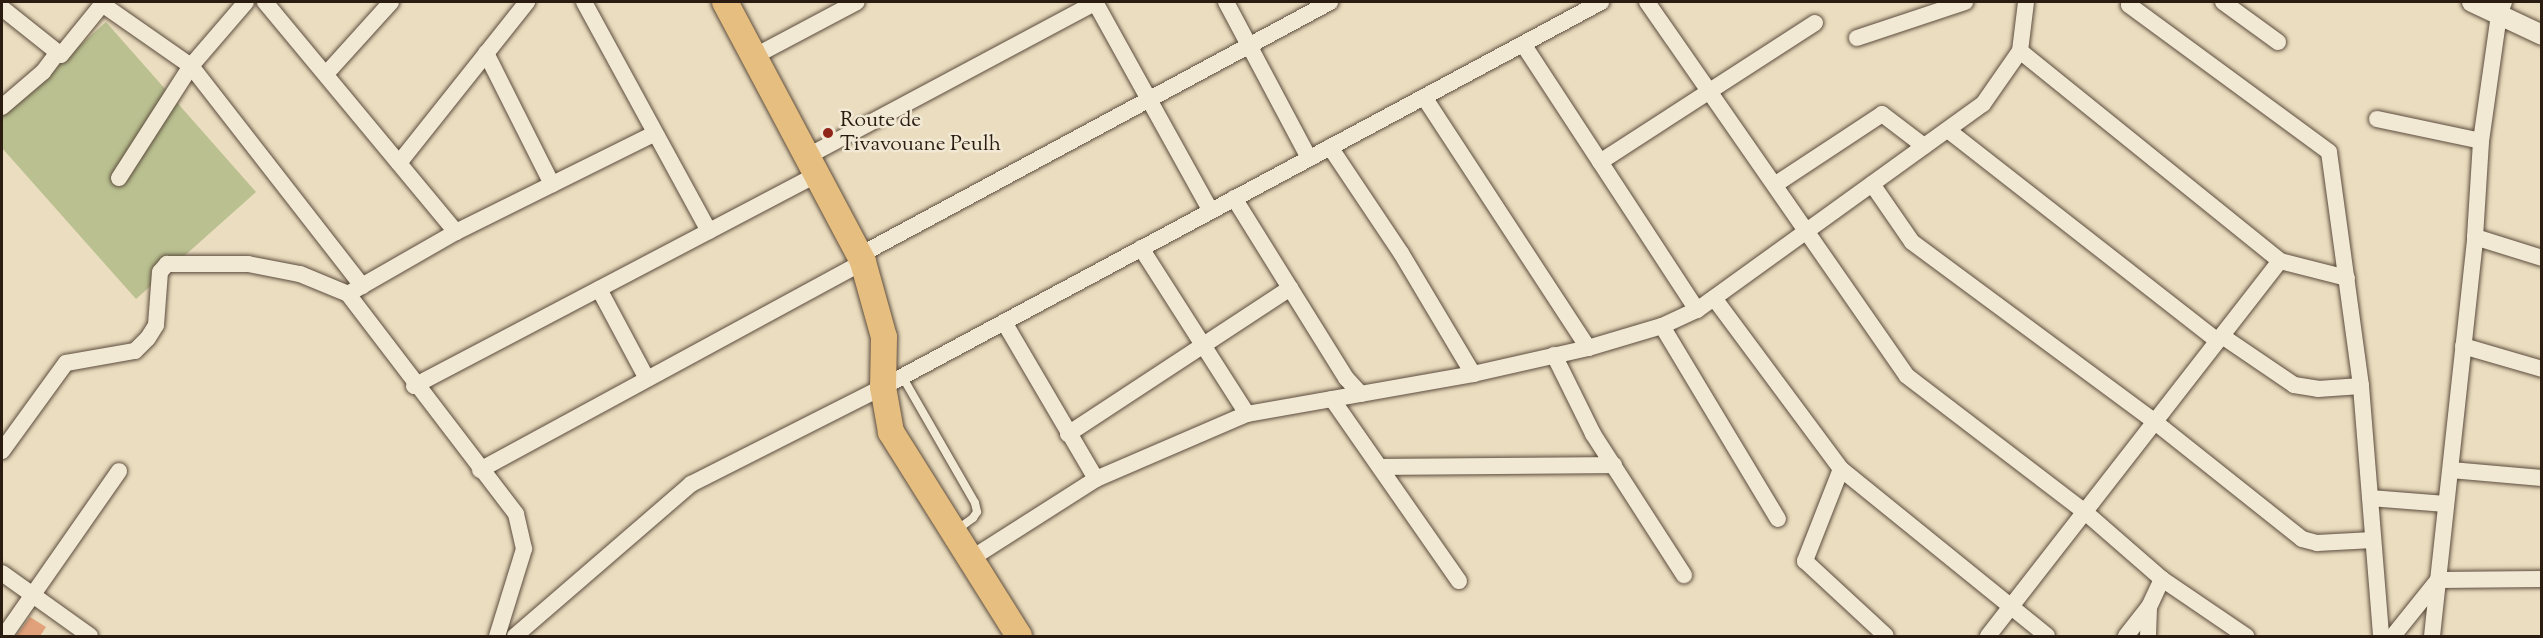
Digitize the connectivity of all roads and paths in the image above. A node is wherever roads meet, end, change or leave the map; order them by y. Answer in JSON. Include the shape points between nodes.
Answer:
{"nodes":[{"id":1,"x":246,"y":2,"type":"edge"},
{"id":2,"x":265,"y":2,"type":"edge"},
{"id":3,"x":391,"y":2,"type":"edge"},
{"id":4,"x":527,"y":2,"type":"edge"},
{"id":5,"x":584,"y":2,"type":"edge"},
{"id":6,"x":725,"y":2,"type":"edge"},
{"id":7,"x":857,"y":2,"type":"edge"},
{"id":8,"x":1096,"y":2,"type":"edge"},
{"id":9,"x":1226,"y":2,"type":"edge"},
{"id":10,"x":1330,"y":2,"type":"edge"},
{"id":11,"x":1601,"y":2,"type":"edge"},
{"id":12,"x":1647,"y":2,"type":"edge"},
{"id":13,"x":1965,"y":2,"type":"edge"},
{"id":14,"x":2026,"y":2,"type":"edge"},
{"id":15,"x":2132,"y":2,"type":"edge"},
{"id":16,"x":2223,"y":2,"type":"edge"},
{"id":17,"x":2472,"y":2,"type":"edge"},
{"id":18,"x":103,"y":3,"type":"edge"},
{"id":19,"x":2,"y":8,"type":"edge"},
{"id":20,"x":1925,"y":8,"type":"edge"},
{"id":21,"x":2502,"y":8,"type":"edge"},
{"id":22,"x":1815,"y":23,"type":"dead end"},
{"id":23,"x":2541,"y":35,"type":"edge"},
{"id":24,"x":1857,"y":38,"type":"dead end"},
{"id":25,"x":2277,"y":42,"type":"dead end"},
{"id":26,"x":1523,"y":44,"type":"junction"},
{"id":27,"x":1250,"y":46,"type":"junction"},
{"id":28,"x":2020,"y":51,"type":"junction"},
{"id":29,"x":486,"y":53,"type":"junction"},
{"id":30,"x":56,"y":55,"type":"junction"},
{"id":31,"x":755,"y":56,"type":"junction"},
{"id":32,"x":190,"y":66,"type":"junction"},
{"id":33,"x":326,"y":74,"type":"junction"},
{"id":34,"x":1710,"y":94,"type":"junction"},
{"id":35,"x":1424,"y":97,"type":"junction"},
{"id":36,"x":1150,"y":100,"type":"junction"},
{"id":37,"x":2,"y":107,"type":"edge"},
{"id":38,"x":2377,"y":119,"type":"dead end"},
{"id":39,"x":1948,"y":130,"type":"junction"},
{"id":40,"x":655,"y":133,"type":"junction"},
{"id":41,"x":2481,"y":141,"type":"junction"},
{"id":42,"x":1924,"y":146,"type":"junction"},
{"id":43,"x":1330,"y":147,"type":"junction"},
{"id":44,"x":1309,"y":158,"type":"junction"},
{"id":45,"x":1600,"y":162,"type":"junction"},
{"id":46,"x":399,"y":163,"type":"junction"},
{"id":47,"x":812,"y":165,"type":"junction"},
{"id":48,"x":119,"y":178,"type":"dead end"},
{"id":49,"x":552,"y":184,"type":"junction"},
{"id":50,"x":1776,"y":184,"type":"junction"},
{"id":51,"x":1872,"y":184,"type":"junction"},
{"id":52,"x":1234,"y":198,"type":"junction"},
{"id":53,"x":1211,"y":211,"type":"junction"},
{"id":54,"x":709,"y":231,"type":"junction"},
{"id":55,"x":456,"y":232,"type":"junction"},
{"id":56,"x":1806,"y":232,"type":"junction"},
{"id":57,"x":2475,"y":237,"type":"junction"},
{"id":58,"x":1141,"y":248,"type":"junction"},
{"id":59,"x":2541,"y":258,"type":"edge"},
{"id":60,"x":862,"y":259,"type":"junction"},
{"id":61,"x":2280,"y":261,"type":"junction"},
{"id":62,"x":2347,"y":278,"type":"junction"},
{"id":63,"x":1290,"y":288,"type":"junction"},
{"id":64,"x":599,"y":289,"type":"junction"},
{"id":65,"x":355,"y":290,"type":"junction"},
{"id":66,"x":1714,"y":298,"type":"junction"},
{"id":67,"x":1697,"y":310,"type":"junction"},
{"id":68,"x":1004,"y":322,"type":"junction"},
{"id":69,"x":1662,"y":326,"type":"junction"},
{"id":70,"x":2220,"y":338,"type":"junction"},
{"id":71,"x":1203,"y":345,"type":"junction"},
{"id":72,"x":2463,"y":346,"type":"junction"},
{"id":73,"x":1588,"y":348,"type":"junction"},
{"id":74,"x":1554,"y":355,"type":"junction"},
{"id":75,"x":2541,"y":369,"type":"edge"},
{"id":76,"x":1473,"y":374,"type":"junction"},
{"id":77,"x":646,"y":377,"type":"junction"},
{"id":78,"x":893,"y":382,"type":"junction"},
{"id":79,"x":414,"y":386,"type":"junction"},
{"id":80,"x":2361,"y":386,"type":"junction"},
{"id":81,"x":1361,"y":394,"type":"junction"},
{"id":82,"x":1332,"y":399,"type":"junction"},
{"id":83,"x":1247,"y":414,"type":"junction"},
{"id":84,"x":2155,"y":422,"type":"junction"},
{"id":85,"x":1068,"y":434,"type":"junction"},
{"id":86,"x":3,"y":444,"type":"edge"},
{"id":87,"x":1614,"y":465,"type":"junction"},
{"id":88,"x":1382,"y":467,"type":"junction"},
{"id":89,"x":1841,"y":469,"type":"junction"},
{"id":90,"x":480,"y":470,"type":"junction"},
{"id":91,"x":2451,"y":470,"type":"junction"},
{"id":92,"x":119,"y":471,"type":"dead end"},
{"id":93,"x":2541,"y":478,"type":"edge"},
{"id":94,"x":1096,"y":479,"type":"junction"},
{"id":95,"x":2370,"y":498,"type":"junction"},
{"id":96,"x":2446,"y":504,"type":"junction"},
{"id":97,"x":2085,"y":512,"type":"junction"},
{"id":98,"x":1778,"y":519,"type":"dead end"},
{"id":99,"x":952,"y":533,"type":"junction"},
{"id":100,"x":2373,"y":540,"type":"junction"},
{"id":101,"x":969,"y":560,"type":"junction"},
{"id":102,"x":2,"y":573,"type":"edge"},
{"id":103,"x":1684,"y":575,"type":"dead end"},
{"id":104,"x":2162,"y":579,"type":"junction"},
{"id":105,"x":2541,"y":579,"type":"edge"},
{"id":106,"x":2438,"y":580,"type":"junction"},
{"id":107,"x":1459,"y":581,"type":"dead end"},
{"id":108,"x":32,"y":595,"type":"junction"},
{"id":109,"x":2011,"y":607,"type":"junction"},
{"id":110,"x":2149,"y":607,"type":"junction"},
{"id":111,"x":4,"y":636,"type":"edge"},
{"id":112,"x":90,"y":636,"type":"edge"},
{"id":113,"x":497,"y":636,"type":"edge"},
{"id":114,"x":514,"y":636,"type":"edge"},
{"id":115,"x":1018,"y":636,"type":"edge"},
{"id":116,"x":1886,"y":636,"type":"edge"},
{"id":117,"x":1988,"y":636,"type":"edge"},
{"id":118,"x":2047,"y":636,"type":"edge"},
{"id":119,"x":2126,"y":636,"type":"edge"},
{"id":120,"x":2148,"y":636,"type":"edge"},
{"id":121,"x":2246,"y":636,"type":"edge"},
{"id":122,"x":2381,"y":636,"type":"edge"},
{"id":123,"x":2393,"y":636,"type":"edge"},
{"id":124,"x":2432,"y":636,"type":"edge"}],
"edges":[{"from":1,"to":32,"type":"street"},
{"from":2,"to":33,"type":"street"},
{"from":3,"to":33,"type":"street"},
{"from":4,"to":29,"type":"street"},
{"from":5,"to":40,"type":"street"},
{"from":6,"to":31,"type":"main road"},
{"from":7,"to":31,"type":"street"},
{"from":8,"to":36,"type":"street"},
{"from":8,"to":47,"type":"street"},
{"from":9,"to":27,"type":"street"},
{"from":10,"to":27,"type":"street"},
{"from":11,"to":26,"type":"street"},
{"from":12,"to":34,"type":"street"},
{"from":13,"to":20,"type":"street"},
{"from":14,"to":28,"type":"street"},
{"from":15,"to":62,"type":"street","via":[[2129,5],[2329,152]]},
{"from":16,"to":25,"type":"street"},
{"from":17,"to":21,"type":"street"},
{"from":18,"to":30,"type":"street","via":[[66,50]]},
{"from":18,"to":32,"type":"street"},
{"from":19,"to":30,"type":"street"},
{"from":20,"to":24,"type":"street"},
{"from":21,"to":23,"type":"street"},
{"from":21,"to":41,"type":"street"},
{"from":22,"to":34,"type":"street"},
{"from":26,"to":35,"type":"street"},
{"from":26,"to":45,"type":"street"},
{"from":27,"to":36,"type":"street"},
{"from":27,"to":44,"type":"street"},
{"from":28,"to":39,"type":"street","via":[[1983,104]]},
{"from":28,"to":61,"type":"street"},
{"from":29,"to":46,"type":"street"},
{"from":29,"to":49,"type":"street"},
{"from":30,"to":37,"type":"street","via":[[43,72]]},
{"from":31,"to":47,"type":"main road"},
{"from":32,"to":48,"type":"street"},
{"from":32,"to":65,"type":"street"},
{"from":33,"to":46,"type":"street"},
{"from":34,"to":45,"type":"street"},
{"from":34,"to":50,"type":"street"},
{"from":35,"to":43,"type":"street"},
{"from":35,"to":73,"type":"street"},
{"from":36,"to":53,"type":"street"},
{"from":36,"to":60,"type":"street"},
{"from":38,"to":41,"type":"street"},
{"from":39,"to":42,"type":"street"},
{"from":39,"to":70,"type":"street"},
{"from":40,"to":49,"type":"street"},
{"from":40,"to":54,"type":"street"},
{"from":41,"to":57,"type":"street"},
{"from":42,"to":50,"type":"street","via":[[1882,114]]},
{"from":42,"to":51,"type":"street"},
{"from":43,"to":44,"type":"street"},
{"from":43,"to":76,"type":"street","via":[[1401,253]]},
{"from":44,"to":52,"type":"street"},
{"from":45,"to":67,"type":"street"},
{"from":46,"to":55,"type":"street"},
{"from":47,"to":54,"type":"street"},
{"from":47,"to":60,"type":"main road"},
{"from":49,"to":55,"type":"street"},
{"from":50,"to":56,"type":"street"},
{"from":51,"to":56,"type":"street"},
{"from":51,"to":84,"type":"street","via":[[1912,242]]},
{"from":52,"to":53,"type":"street"},
{"from":52,"to":63,"type":"street"},
{"from":53,"to":58,"type":"street"},
{"from":54,"to":64,"type":"street"},
{"from":55,"to":65,"type":"street"},
{"from":56,"to":66,"type":"street"},
{"from":56,"to":97,"type":"street","via":[[1907,376]]},
{"from":57,"to":59,"type":"street"},
{"from":57,"to":72,"type":"street"},
{"from":58,"to":68,"type":"street"},
{"from":58,"to":71,"type":"street"},
{"from":60,"to":77,"type":"street"},
{"from":60,"to":78,"type":"main road"},
{"from":61,"to":62,"type":"street"},
{"from":61,"to":70,"type":"street"},
{"from":62,"to":80,"type":"street"},
{"from":63,"to":71,"type":"street"},
{"from":63,"to":81,"type":"street","via":[[1346,378]]},
{"from":64,"to":77,"type":"street"},
{"from":64,"to":79,"type":"street"},
{"from":65,"to":79,"type":"street"},
{"from":65,"to":86,"type":"street","via":[[248,264],[167,264],[160,272],[156,325],[148,338],[135,351],[66,363]]},
{"from":66,"to":67,"type":"street"},
{"from":66,"to":89,"type":"street"},
{"from":67,"to":69,"type":"street"},
{"from":68,"to":78,"type":"street"},
{"from":68,"to":85,"type":"street"},
{"from":69,"to":73,"type":"street"},
{"from":69,"to":98,"type":"street"},
{"from":70,"to":80,"type":"street","via":[[2294,385],[2318,389]]},
{"from":70,"to":84,"type":"street"},
{"from":71,"to":83,"type":"street"},
{"from":71,"to":85,"type":"street"},
{"from":72,"to":75,"type":"street"},
{"from":72,"to":91,"type":"street"},
{"from":73,"to":74,"type":"street"},
{"from":74,"to":76,"type":"street"},
{"from":74,"to":87,"type":"street"},
{"from":76,"to":81,"type":"street"},
{"from":77,"to":90,"type":"street"},
{"from":78,"to":99,"type":"main road","via":[[891,432]]},
{"from":78,"to":99,"type":"lane","via":[[975,503],[977,512],[973,518]]},
{"from":78,"to":114,"type":"street","via":[[690,484]]},
{"from":79,"to":90,"type":"street"},
{"from":80,"to":95,"type":"street"},
{"from":81,"to":82,"type":"street"},
{"from":82,"to":83,"type":"street"},
{"from":82,"to":88,"type":"street"},
{"from":83,"to":94,"type":"street"},
{"from":84,"to":97,"type":"street"},
{"from":84,"to":100,"type":"street","via":[[2302,539],[2317,543]]},
{"from":85,"to":94,"type":"street"},
{"from":87,"to":88,"type":"street"},
{"from":87,"to":103,"type":"street"},
{"from":88,"to":107,"type":"street"},
{"from":89,"to":109,"type":"street"},
{"from":89,"to":116,"type":"street","via":[[1805,561]]},
{"from":90,"to":113,"type":"street","via":[[516,514],[524,549]]},
{"from":91,"to":93,"type":"street"},
{"from":91,"to":96,"type":"street"},
{"from":92,"to":108,"type":"street"},
{"from":94,"to":101,"type":"street"},
{"from":95,"to":96,"type":"street"},
{"from":95,"to":100,"type":"street"},
{"from":96,"to":106,"type":"street"},
{"from":97,"to":104,"type":"street"},
{"from":97,"to":109,"type":"street"},
{"from":99,"to":101,"type":"main road"},
{"from":100,"to":122,"type":"street"},
{"from":101,"to":115,"type":"main road"},
{"from":102,"to":108,"type":"street"},
{"from":104,"to":110,"type":"street"},
{"from":104,"to":121,"type":"street"},
{"from":105,"to":106,"type":"street"},
{"from":106,"to":123,"type":"street"},
{"from":106,"to":124,"type":"street"},
{"from":108,"to":111,"type":"street"},
{"from":108,"to":112,"type":"street"},
{"from":109,"to":117,"type":"street"},
{"from":109,"to":118,"type":"street"},
{"from":110,"to":119,"type":"street"},
{"from":110,"to":120,"type":"street"}]}
